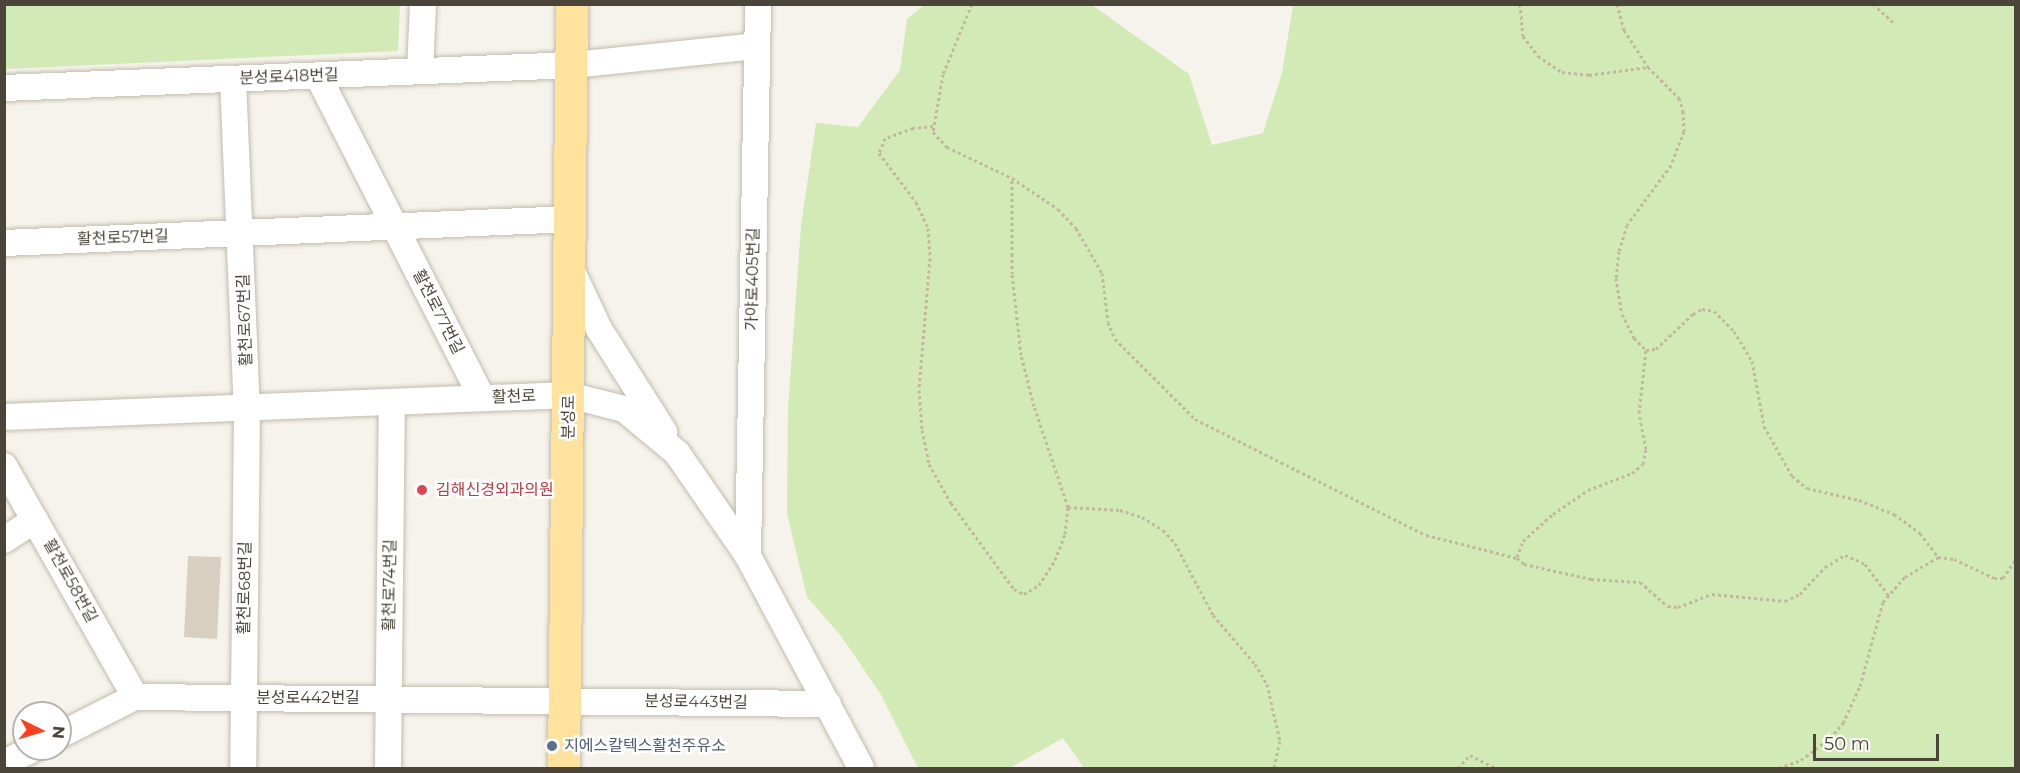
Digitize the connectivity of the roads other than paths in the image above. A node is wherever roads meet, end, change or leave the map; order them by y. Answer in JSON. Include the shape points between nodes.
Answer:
{"nodes":[{"id":1,"x":423,"y":4,"type":"edge"},
{"id":2,"x":572,"y":4,"type":"edge"},
{"id":3,"x":758,"y":4,"type":"edge"},
{"id":4,"x":776,"y":4,"type":"edge"},
{"id":5,"x":758,"y":46,"type":"junction"},
{"id":6,"x":573,"y":65,"type":"junction"},
{"id":7,"x":420,"y":71,"type":"junction"},
{"id":8,"x":318,"y":76,"type":"junction"},
{"id":9,"x":233,"y":79,"type":"junction"},
{"id":10,"x":4,"y":88,"type":"edge"},
{"id":11,"x":571,"y":219,"type":"junction"},
{"id":12,"x":394,"y":227,"type":"junction"},
{"id":13,"x":242,"y":233,"type":"junction"},
{"id":14,"x":4,"y":243,"type":"edge"},
{"id":15,"x":570,"y":266,"type":"junction"},
{"id":16,"x":569,"y":395,"type":"junction"},
{"id":17,"x":482,"y":398,"type":"junction"},
{"id":18,"x":392,"y":402,"type":"junction"},
{"id":19,"x":247,"y":408,"type":"junction"},
{"id":20,"x":4,"y":417,"type":"edge"},
{"id":21,"x":677,"y":453,"type":"junction"},
{"id":22,"x":4,"y":466,"type":"edge"},
{"id":23,"x":35,"y":520,"type":"junction"},
{"id":24,"x":4,"y":540,"type":"edge"},
{"id":25,"x":748,"y":556,"type":"junction"},
{"id":26,"x":135,"y":697,"type":"junction"},
{"id":27,"x":243,"y":698,"type":"junction"},
{"id":28,"x":389,"y":699,"type":"junction"},
{"id":29,"x":564,"y":700,"type":"junction"},
{"id":30,"x":828,"y":704,"type":"junction"},
{"id":31,"x":72,"y":729,"type":"edge"},
{"id":32,"x":243,"y":768,"type":"edge"},
{"id":33,"x":388,"y":768,"type":"edge"},
{"id":34,"x":564,"y":768,"type":"edge"},
{"id":35,"x":861,"y":768,"type":"edge"}],
"edges":[{"from":1,"to":7,"type":"street"},
{"from":2,"to":6,"type":"main road","name":"분성로"},
{"from":3,"to":5,"type":"street"},
{"from":4,"to":5,"type":"street","name":"가야로405번길"},
{"from":5,"to":6,"type":"street"},
{"from":5,"to":25,"type":"street","name":"가야로405번길"},
{"from":6,"to":7,"type":"street","name":"분성로418번길"},
{"from":6,"to":11,"type":"main road","name":"분성로"},
{"from":7,"to":8,"type":"street","name":"분성로418번길"},
{"from":8,"to":9,"type":"street","name":"분성로418번길"},
{"from":8,"to":12,"type":"street","name":"활천로77번길"},
{"from":9,"to":10,"type":"street","name":"분성로418번길"},
{"from":9,"to":13,"type":"street","name":"활천로67번길"},
{"from":11,"to":12,"type":"street"},
{"from":11,"to":15,"type":"main road","name":"분성로"},
{"from":12,"to":13,"type":"street"},
{"from":12,"to":17,"type":"street","name":"활천로77번길"},
{"from":13,"to":14,"type":"street","name":"활천로57번길"},
{"from":13,"to":19,"type":"street","name":"활천로67번길"},
{"from":15,"to":16,"type":"main road","name":"분성로"},
{"from":15,"to":21,"type":"street","via":[[599,329]]},
{"from":16,"to":17,"type":"street","name":"활천로"},
{"from":16,"to":21,"type":"street","name":"활천로","via":[[624,409]]},
{"from":16,"to":29,"type":"main road","name":"분성로"},
{"from":17,"to":18,"type":"street","name":"활천로"},
{"from":18,"to":19,"type":"street","name":"활천로"},
{"from":18,"to":28,"type":"street","name":"활천로74번길"},
{"from":19,"to":20,"type":"street","name":"활천로"},
{"from":19,"to":27,"type":"street","name":"활천로68번길"},
{"from":21,"to":25,"type":"street","name":"활천로"},
{"from":22,"to":23,"type":"street","name":"활천로58번길"},
{"from":23,"to":24,"type":"street"},
{"from":23,"to":26,"type":"street","name":"활천로58번길"},
{"from":25,"to":30,"type":"street","name":"활천로"},
{"from":26,"to":27,"type":"street","name":"분성로442번길"},
{"from":26,"to":31,"type":"street","name":"분성로442번길"},
{"from":27,"to":28,"type":"street","name":"분성로442번길"},
{"from":27,"to":32,"type":"street","name":"활천로68번길"},
{"from":28,"to":29,"type":"street","name":"분성로442번길"},
{"from":28,"to":33,"type":"street","name":"활천로74번길"},
{"from":29,"to":30,"type":"street","name":"분성로443번길"},
{"from":29,"to":34,"type":"main road","name":"분성로"},
{"from":30,"to":35,"type":"street","name":"활천로"}]}
